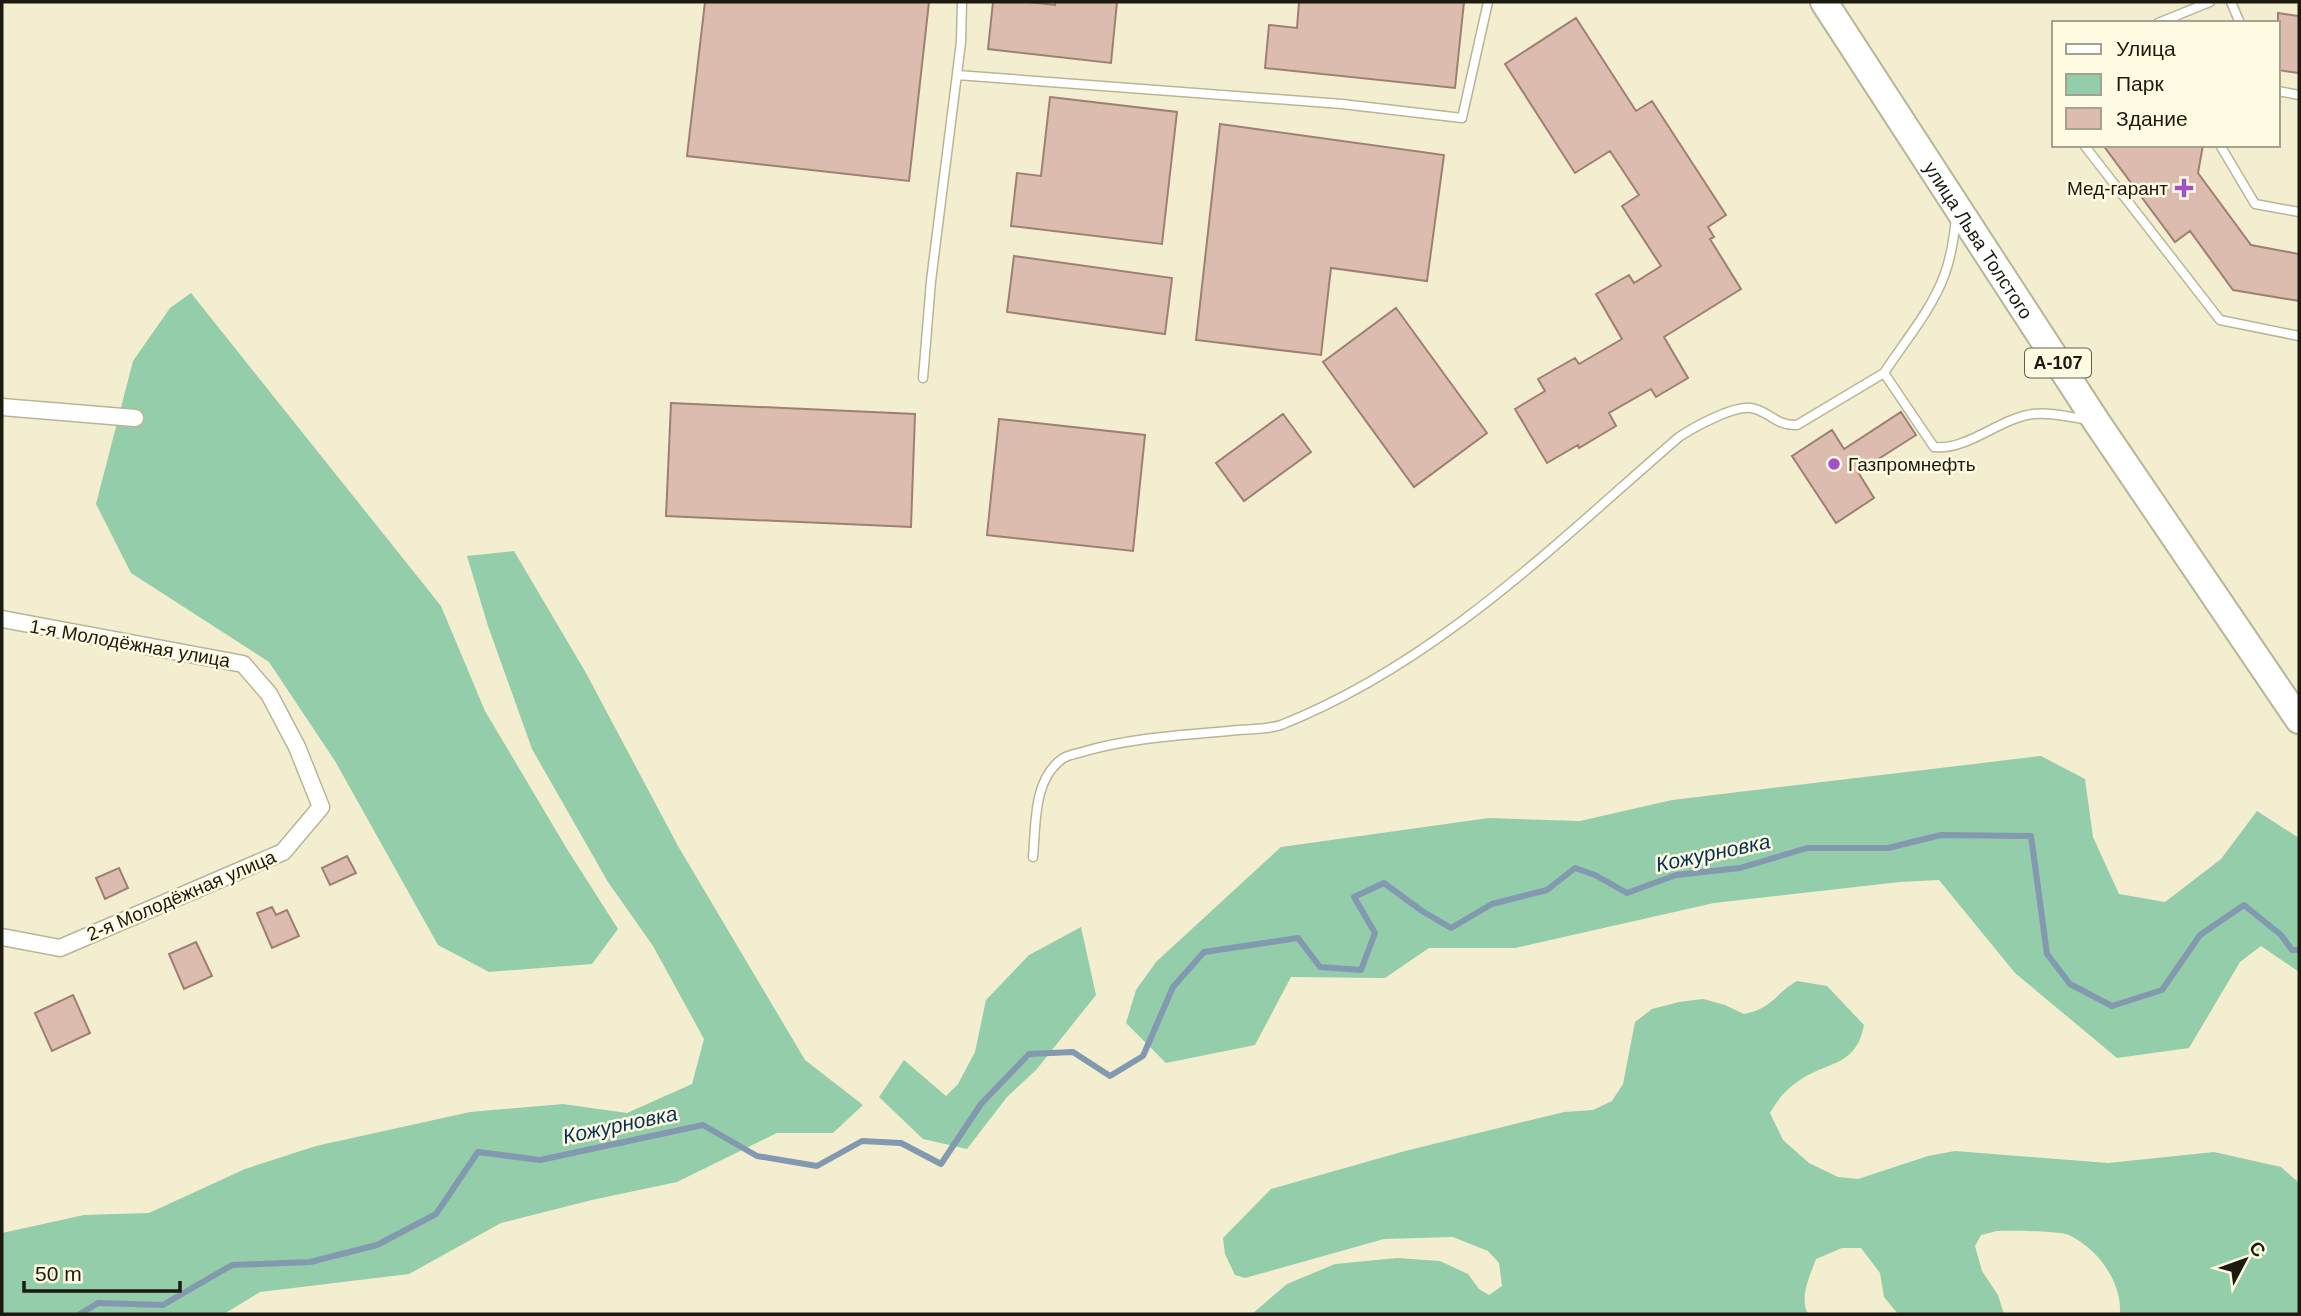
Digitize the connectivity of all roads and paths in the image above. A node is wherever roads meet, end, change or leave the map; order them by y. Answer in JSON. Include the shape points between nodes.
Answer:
{"nodes":[{"id":1,"x":961,"y":2,"type":"edge"},
{"id":2,"x":1488,"y":2,"type":"edge"},
{"id":3,"x":1824,"y":2,"type":"edge"},
{"id":4,"x":2210,"y":2,"type":"edge"},
{"id":5,"x":2231,"y":2,"type":"edge"},
{"id":6,"x":2163,"y":21,"type":"edge"},
{"id":7,"x":2239,"y":21,"type":"edge"},
{"id":8,"x":957,"y":75,"type":"junction"},
{"id":9,"x":2280,"y":92,"type":"edge"},
{"id":10,"x":2299,"y":95,"type":"edge"},
{"id":11,"x":2086,"y":147,"type":"edge"},
{"id":12,"x":2221,"y":147,"type":"edge"},
{"id":13,"x":1957,"y":208,"type":"junction"},
{"id":14,"x":2299,"y":212,"type":"edge"},
{"id":15,"x":2299,"y":336,"type":"edge"},
{"id":16,"x":1884,"y":373,"type":"junction"},
{"id":17,"x":923,"y":378,"type":"dead end"},
{"id":18,"x":2,"y":407,"type":"edge"},
{"id":19,"x":135,"y":418,"type":"dead end"},
{"id":20,"x":2096,"y":422,"type":"junction"},
{"id":21,"x":2,"y":619,"type":"edge"},
{"id":22,"x":2299,"y":720,"type":"edge"},
{"id":23,"x":297,"y":747,"type":"joint"},
{"id":24,"x":1033,"y":857,"type":"dead end"},
{"id":25,"x":2,"y":937,"type":"edge"}],
"edges":[{"from":1,"to":8,"type":"lane"},
{"from":2,"to":8,"type":"lane","via":[[1462,118],[1342,104]]},
{"from":3,"to":13,"type":"highway","name":"улица Льва Толстого","number":"А-107"},
{"from":4,"to":6,"type":"lane"},
{"from":5,"to":7,"type":"lane"},
{"from":8,"to":17,"type":"lane"},
{"from":9,"to":10,"type":"lane"},
{"from":11,"to":15,"type":"lane","via":[[2221,320]]},
{"from":12,"to":14,"type":"lane","via":[[2255,204]]},
{"from":13,"to":16,"type":"lane","via":[[1944,276]]},
{"from":13,"to":20,"type":"highway","name":"улица Льва Толстого","number":"А-107"},
{"from":16,"to":20,"type":"lane","via":[[1934,447],[1948,449],[2034,414]]},
{"from":16,"to":24,"type":"lane","via":[[1797,425],[1786,425],[1752,408],[1738,409],[1693,428],[1472,615],[1357,690],[1278,726],[1121,744],[1064,757],[1049,772],[1040,791]]},
{"from":18,"to":19,"type":"street"},
{"from":20,"to":22,"type":"highway","name":"улица Льва Толстого","number":"А-107"},
{"from":21,"to":23,"type":"street","name":"1-я Молодёжная улица","via":[[243,664],[268,694]]},
{"from":23,"to":25,"type":"street","name":"2-я Молодёжная улица","via":[[321,807],[283,852],[60,948]]}]}
